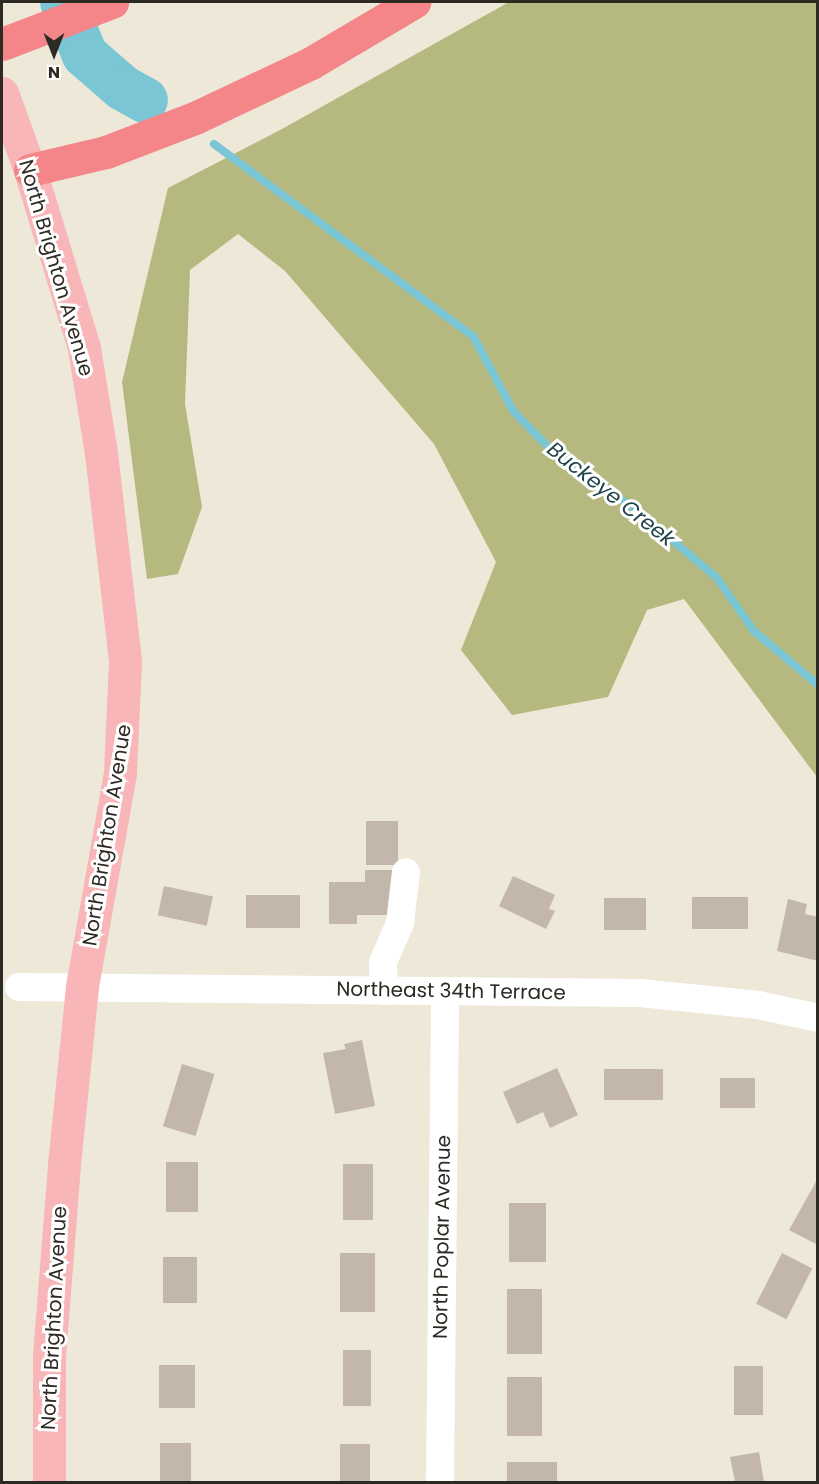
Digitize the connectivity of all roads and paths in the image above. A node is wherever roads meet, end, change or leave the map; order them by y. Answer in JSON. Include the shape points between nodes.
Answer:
{"nodes":[{"id":1,"x":112,"y":2,"type":"edge"},
{"id":2,"x":414,"y":2,"type":"edge"},
{"id":3,"x":2,"y":44,"type":"edge"},
{"id":4,"x":2,"y":93,"type":"edge"},
{"id":5,"x":16,"y":172,"type":"edge"},
{"id":6,"x":406,"y":872,"type":"dead end"},
{"id":7,"x":19,"y":987,"type":"dead end"},
{"id":8,"x":82,"y":987,"type":"junction"},
{"id":9,"x":384,"y":991,"type":"junction"},
{"id":10,"x":445,"y":991,"type":"junction"},
{"id":11,"x":818,"y":1018,"type":"edge"},
{"id":12,"x":49,"y":1482,"type":"edge"},
{"id":13,"x":440,"y":1482,"type":"edge"}],
"edges":[{"from":1,"to":3,"type":"highway"},
{"from":2,"to":5,"type":"highway","via":[[311,63],[197,117],[106,152]]},
{"from":4,"to":5,"type":"main road","name":"North Brighton Avenue"},
{"from":5,"to":8,"type":"main road","name":"North Brighton Avenue","via":[[84,348],[103,464],[125,662],[120,773]]},
{"from":6,"to":9,"type":"street","via":[[400,922],[383,962]]},
{"from":7,"to":8,"type":"street","name":"Northeast 34th Terrace"},
{"from":8,"to":9,"type":"street","name":"Northeast 34th Terrace"},
{"from":8,"to":12,"type":"main road","name":"North Brighton Avenue","via":[[54,1275]]},
{"from":9,"to":10,"type":"street","name":"Northeast 34th Terrace"},
{"from":10,"to":11,"type":"street","name":"Northeast 34th Terrace","via":[[684,996]]},
{"from":10,"to":13,"type":"street","name":"North Poplar Avenue"}]}
